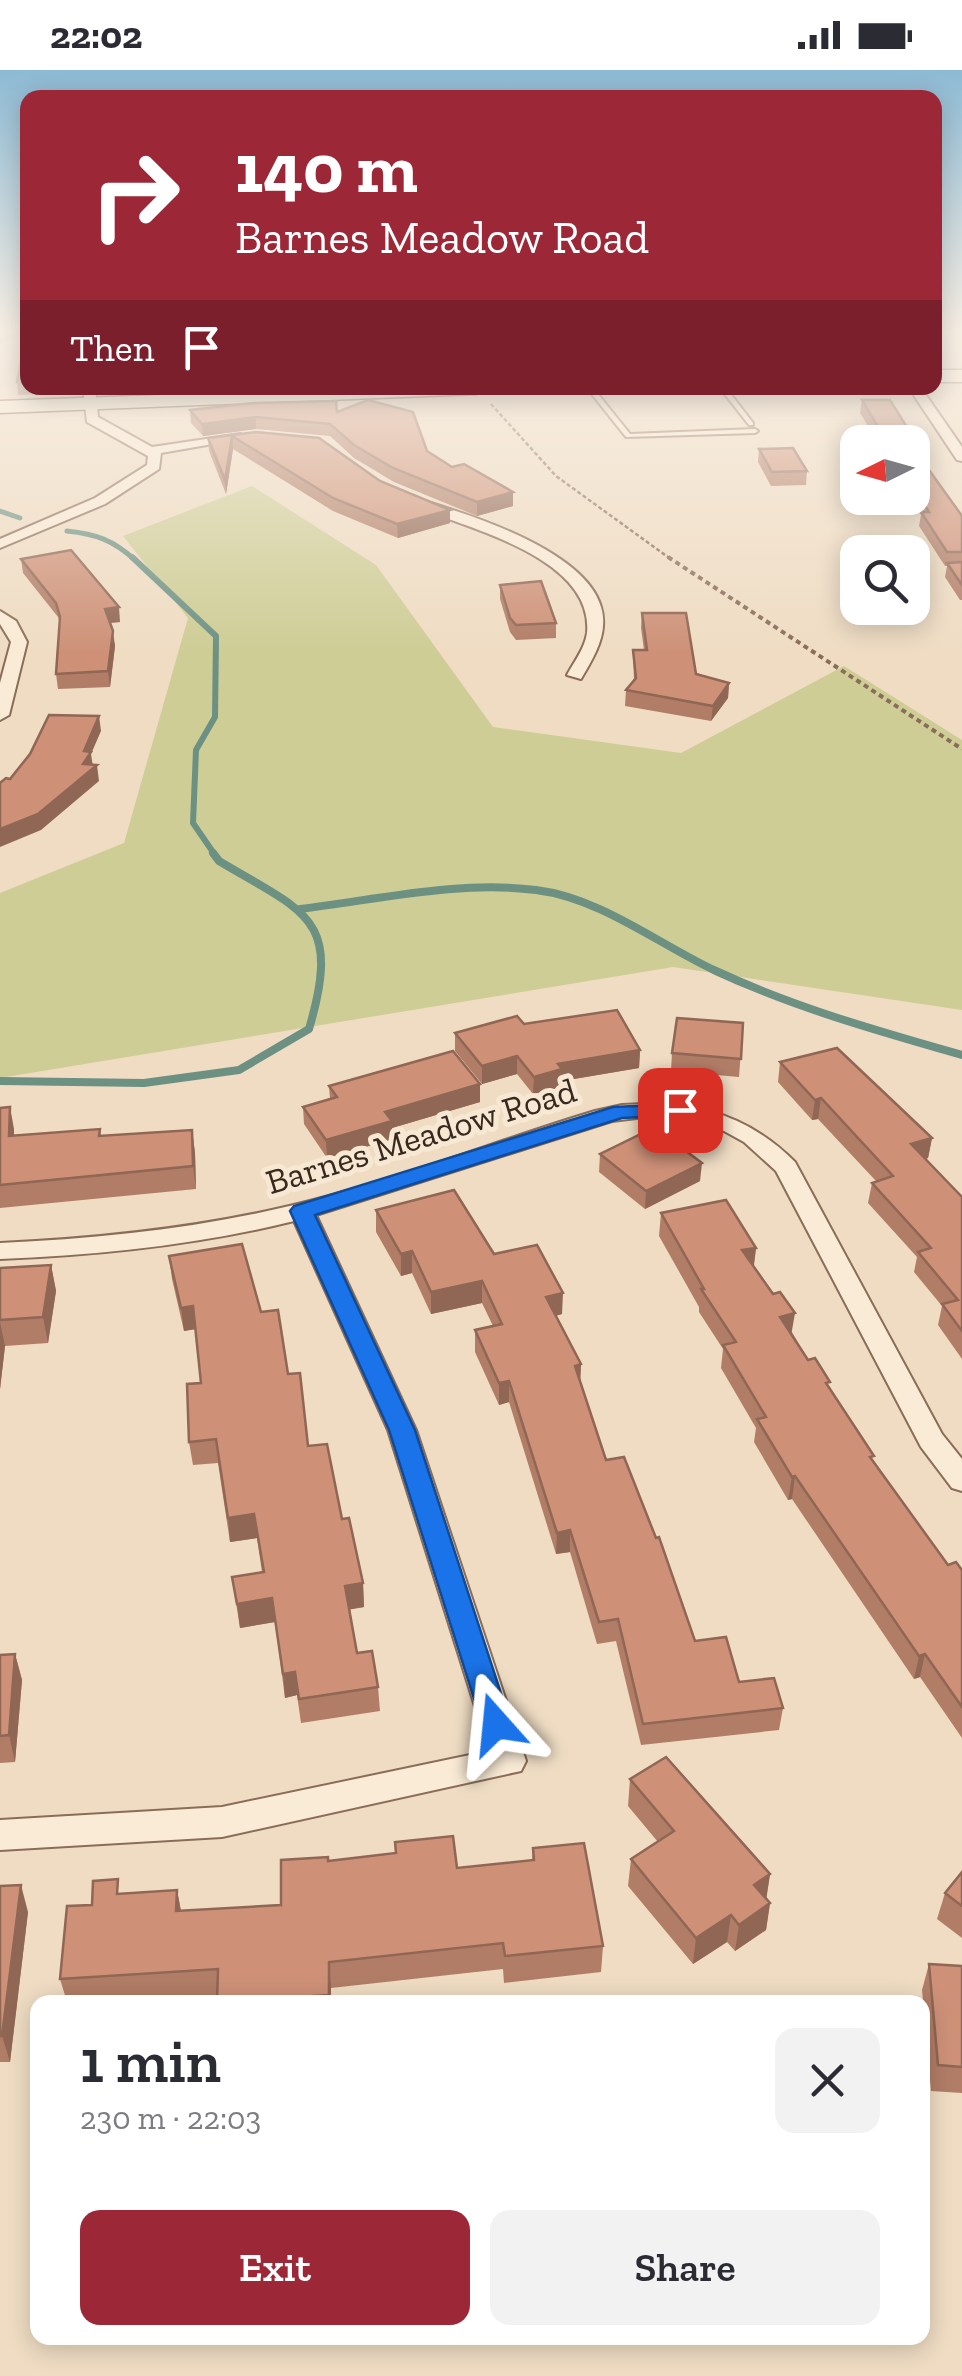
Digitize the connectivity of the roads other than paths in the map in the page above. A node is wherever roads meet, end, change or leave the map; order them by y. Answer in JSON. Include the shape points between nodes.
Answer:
{"nodes":[{"id":1,"x":128,"y":439,"type":"edge"},
{"id":2,"x":246,"y":439,"type":"edge"},
{"id":3,"x":150,"y":451,"type":"junction"},
{"id":4,"x":402,"y":495,"type":"edge"},
{"id":5,"x":0,"y":544,"type":"edge"},
{"id":6,"x":0,"y":616,"type":"edge"},
{"id":7,"x":574,"y":676,"type":"dead end"},
{"id":8,"x":0,"y":716,"type":"edge"},
{"id":9,"x":302,"y":1211,"type":"junction"},
{"id":10,"x":0,"y":1250,"type":"edge"},
{"id":11,"x":962,"y":1480,"type":"edge"},
{"id":12,"x":0,"y":1835,"type":"edge"}],
"edges":[{"from":1,"to":3,"type":"street"},
{"from":2,"to":3,"type":"street"},
{"from":3,"to":5,"type":"street","via":[[154,466],[138,480]]},
{"from":4,"to":7,"type":"street","via":[[531,547],[572,574],[596,618],[594,638]]},
{"from":6,"to":8,"type":"street","via":[[18,642]]},
{"from":9,"to":10,"type":"street","name":"Barnes Meadow Road","via":[[87,1248]]},
{"from":9,"to":11,"type":"street","name":"Barnes Meadow Road","via":[[621,1112],[680,1110],[739,1126],[786,1167],[930,1440]]},
{"from":9,"to":12,"type":"street","via":[[402,1430],[509,1760],[222,1822]]}]}
